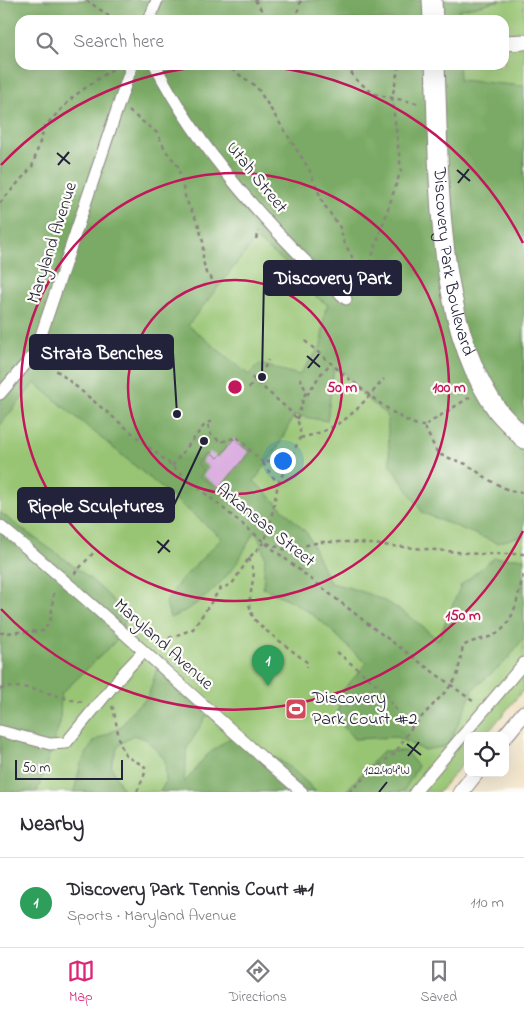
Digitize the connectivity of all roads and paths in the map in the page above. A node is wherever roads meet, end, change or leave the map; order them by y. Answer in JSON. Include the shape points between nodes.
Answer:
{"nodes":[{"id":1,"x":86,"y":0,"type":"edge"},
{"id":2,"x":157,"y":0,"type":"edge"},
{"id":3,"x":255,"y":0,"type":"edge"},
{"id":4,"x":301,"y":0,"type":"edge"},
{"id":5,"x":432,"y":0,"type":"edge"},
{"id":6,"x":108,"y":15,"type":"edge"},
{"id":7,"x":151,"y":15,"type":"edge"},
{"id":8,"x":264,"y":15,"type":"edge"},
{"id":9,"x":296,"y":15,"type":"edge"},
{"id":10,"x":433,"y":15,"type":"edge"},
{"id":11,"x":524,"y":42,"type":"edge"},
{"id":12,"x":509,"y":43,"type":"edge"},
{"id":13,"x":111,"y":70,"type":"edge"},
{"id":14,"x":130,"y":70,"type":"edge"},
{"id":15,"x":158,"y":70,"type":"edge"},
{"id":16,"x":232,"y":70,"type":"edge"},
{"id":17,"x":350,"y":70,"type":"edge"},
{"id":18,"x":398,"y":70,"type":"edge"},
{"id":19,"x":435,"y":70,"type":"edge"},
{"id":20,"x":120,"y":95,"type":"junction"},
{"id":21,"x":392,"y":98,"type":"junction"},
{"id":22,"x":426,"y":104,"type":"dead end"},
{"id":23,"x":0,"y":203,"type":"edge"},
{"id":24,"x":366,"y":272,"type":"junction"},
{"id":25,"x":216,"y":283,"type":"dead end"},
{"id":26,"x":350,"y":295,"type":"joint"},
{"id":27,"x":305,"y":341,"type":"dead end"},
{"id":28,"x":35,"y":353,"type":"junction"},
{"id":29,"x":268,"y":360,"type":"dead end"},
{"id":30,"x":331,"y":363,"type":"junction"},
{"id":31,"x":249,"y":375,"type":"dead end"},
{"id":32,"x":299,"y":375,"type":"dead end"},
{"id":33,"x":384,"y":379,"type":"dead end"},
{"id":34,"x":255,"y":380,"type":"junction"},
{"id":35,"x":258,"y":383,"type":"junction"},
{"id":36,"x":249,"y":388,"type":"dead end"},
{"id":37,"x":0,"y":394,"type":"edge"},
{"id":38,"x":369,"y":395,"type":"junction"},
{"id":39,"x":470,"y":397,"type":"dead end"},
{"id":40,"x":305,"y":398,"type":"junction"},
{"id":41,"x":297,"y":419,"type":"junction"},
{"id":42,"x":207,"y":422,"type":"junction"},
{"id":43,"x":212,"y":422,"type":"dead end"},
{"id":44,"x":424,"y":426,"type":"junction"},
{"id":45,"x":300,"y":438,"type":"junction"},
{"id":46,"x":524,"y":438,"type":"edge"},
{"id":47,"x":292,"y":453,"type":"junction"},
{"id":48,"x":263,"y":463,"type":"junction"},
{"id":49,"x":172,"y":466,"type":"junction"},
{"id":50,"x":278,"y":484,"type":"junction"},
{"id":51,"x":524,"y":493,"type":"edge"},
{"id":52,"x":0,"y":526,"type":"edge"},
{"id":53,"x":264,"y":542,"type":"junction"},
{"id":54,"x":95,"y":551,"type":"dead end"},
{"id":55,"x":524,"y":554,"type":"edge"},
{"id":56,"x":249,"y":558,"type":"junction"},
{"id":57,"x":524,"y":571,"type":"edge"},
{"id":58,"x":65,"y":579,"type":"junction"},
{"id":59,"x":0,"y":634,"type":"edge"},
{"id":60,"x":144,"y":651,"type":"junction"},
{"id":61,"x":338,"y":652,"type":"dead end"},
{"id":62,"x":524,"y":663,"type":"edge"},
{"id":63,"x":307,"y":668,"type":"dead end"},
{"id":64,"x":450,"y":684,"type":"junction"},
{"id":65,"x":0,"y":689,"type":"edge"},
{"id":66,"x":102,"y":698,"type":"junction"},
{"id":67,"x":486,"y":710,"type":"junction"},
{"id":68,"x":524,"y":712,"type":"edge"},
{"id":69,"x":410,"y":723,"type":"junction"},
{"id":70,"x":416,"y":723,"type":"junction"},
{"id":71,"x":412,"y":727,"type":"junction"},
{"id":72,"x":0,"y":731,"type":"edge"},
{"id":73,"x":508,"y":732,"type":"edge"},
{"id":74,"x":473,"y":777,"type":"edge"},
{"id":75,"x":137,"y":792,"type":"edge"},
{"id":76,"x":302,"y":792,"type":"edge"},
{"id":77,"x":349,"y":792,"type":"edge"},
{"id":78,"x":415,"y":792,"type":"edge"},
{"id":79,"x":461,"y":792,"type":"edge"}],
"edges":[{"from":1,"to":6,"type":"path"},
{"from":2,"to":7,"type":"street"},
{"from":3,"to":8,"type":"path"},
{"from":4,"to":9,"type":"path"},
{"from":5,"to":10,"type":"street"},
{"from":11,"to":12,"type":"street"},
{"from":13,"to":23,"type":"path","via":[[74,96],[45,126],[32,167]]},
{"from":14,"to":20,"type":"street","name":"Maryland Avenue"},
{"from":15,"to":26,"type":"street","name":"Utah Street","via":[[195,129],[254,206],[316,272]]},
{"from":16,"to":24,"type":"path","via":[[256,86],[309,169],[323,202],[342,229],[343,240],[358,268]]},
{"from":17,"to":21,"type":"path","via":[[354,78],[374,94]]},
{"from":18,"to":21,"type":"path"},
{"from":19,"to":46,"type":"street","name":"Discovery Park Boulevard","via":[[443,244],[459,329],[498,410]]},
{"from":20,"to":25,"type":"path","via":[[130,112],[157,133],[178,166],[186,200],[203,242],[206,273]]},
{"from":20,"to":28,"type":"street","name":"Maryland Avenue"},
{"from":21,"to":22,"type":"path"},
{"from":21,"to":24,"type":"path","via":[[401,170]]},
{"from":24,"to":26,"type":"path"},
{"from":27,"to":30,"type":"path"},
{"from":28,"to":37,"type":"street","name":"Maryland Avenue"},
{"from":28,"to":49,"type":"path","name":"Arkansas Street"},
{"from":29,"to":35,"type":"path"},
{"from":30,"to":38,"type":"path"},
{"from":30,"to":40,"type":"path"},
{"from":31,"to":34,"type":"path"},
{"from":32,"to":40,"type":"path","via":[[306,391]]},
{"from":33,"to":38,"type":"path"},
{"from":34,"to":35,"type":"path"},
{"from":34,"to":36,"type":"path"},
{"from":35,"to":41,"type":"path"},
{"from":38,"to":44,"type":"path","via":[[403,420]]},
{"from":38,"to":45,"type":"path","via":[[350,417],[334,428]]},
{"from":39,"to":44,"type":"path"},
{"from":40,"to":41,"type":"path"},
{"from":41,"to":45,"type":"path"},
{"from":42,"to":43,"type":"path"},
{"from":42,"to":48,"type":"path","via":[[211,435],[221,442],[237,437]]},
{"from":42,"to":49,"type":"path"},
{"from":44,"to":51,"type":"path","via":[[438,454],[466,464],[510,491]]},
{"from":45,"to":47,"type":"path"},
{"from":47,"to":48,"type":"path"},
{"from":47,"to":50,"type":"path"},
{"from":48,"to":50,"type":"path"},
{"from":49,"to":53,"type":"path","name":"Arkansas Street"},
{"from":50,"to":53,"type":"path"},
{"from":52,"to":58,"type":"street","name":"Maryland Avenue"},
{"from":53,"to":55,"type":"path","via":[[286,550],[320,542],[350,542],[478,554]]},
{"from":53,"to":56,"type":"path"},
{"from":53,"to":64,"type":"path","name":"Arkansas Street"},
{"from":54,"to":58,"type":"path","via":[[75,574]]},
{"from":56,"to":60,"type":"path","via":[[232,584],[220,589],[193,630]]},
{"from":56,"to":63,"type":"path","via":[[254,573],[249,604],[253,618],[308,663]]},
{"from":57,"to":64,"type":"path","via":[[517,601],[506,625],[494,636],[474,639],[463,646],[457,677]]},
{"from":58,"to":59,"type":"path","via":[[54,587],[51,618],[44,631]]},
{"from":58,"to":60,"type":"street","name":"Maryland Avenue"},
{"from":60,"to":66,"type":"street"},
{"from":60,"to":76,"type":"street","name":"Maryland Avenue"},
{"from":61,"to":69,"type":"path","via":[[382,689],[398,713]]},
{"from":62,"to":67,"type":"street"},
{"from":64,"to":67,"type":"path","name":"Arkansas Street"},
{"from":64,"to":70,"type":"path","via":[[435,706]]},
{"from":65,"to":66,"type":"path","via":[[41,690],[82,702]]},
{"from":66,"to":72,"type":"street","via":[[66,743],[50,744]]},
{"from":66,"to":75,"type":"path","via":[[111,704],[117,717],[122,750],[145,767]]},
{"from":67,"to":78,"type":"street"},
{"from":68,"to":73,"type":"street"},
{"from":69,"to":70,"type":"path"},
{"from":69,"to":71,"type":"path"},
{"from":70,"to":71,"type":"path"},
{"from":71,"to":77,"type":"path","via":[[394,753]]},
{"from":74,"to":79,"type":"street"}]}
